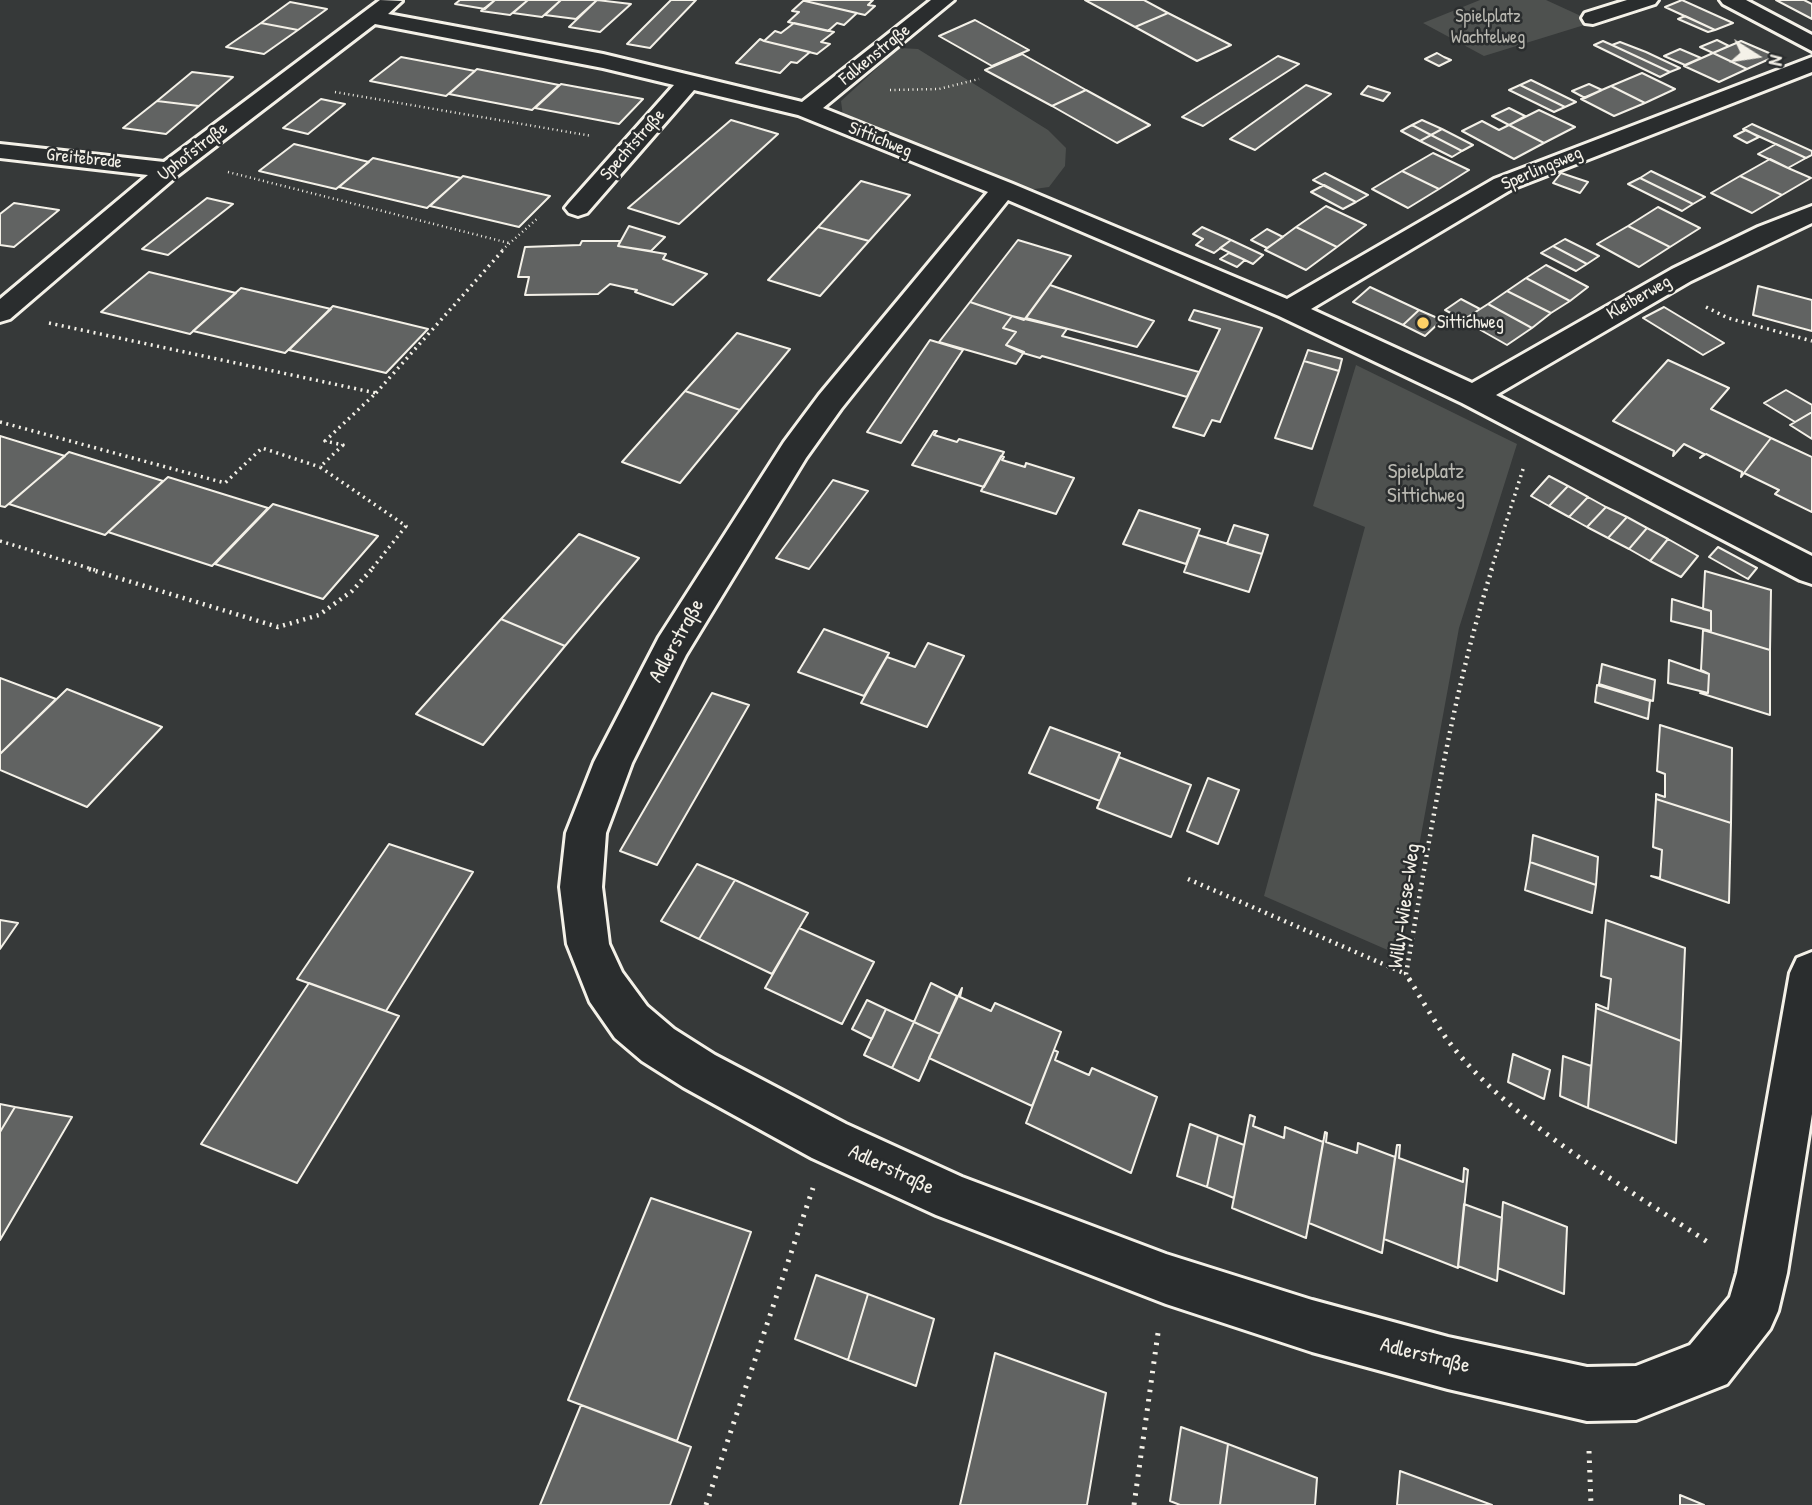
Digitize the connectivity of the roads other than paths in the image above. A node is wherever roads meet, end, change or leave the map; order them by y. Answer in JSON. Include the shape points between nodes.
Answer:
{"nodes":[{"id":1,"x":394,"y":0,"type":"edge"},
{"id":2,"x":944,"y":0,"type":"edge"},
{"id":3,"x":1648,"y":0,"type":"edge"},
{"id":4,"x":1730,"y":0,"type":"edge"},
{"id":5,"x":371,"y":17,"type":"junction"},
{"id":6,"x":1594,"y":18,"type":"dead end"},
{"id":7,"x":1812,"y":44,"type":"edge"},
{"id":8,"x":1812,"y":64,"type":"edge"},
{"id":9,"x":689,"y":82,"type":"junction"},
{"id":10,"x":806,"y":110,"type":"junction"},
{"id":11,"x":0,"y":151,"type":"edge"},
{"id":12,"x":175,"y":165,"type":"junction"},
{"id":13,"x":1004,"y":189,"type":"junction"},
{"id":14,"x":578,"y":208,"type":"road end"},
{"id":15,"x":1812,"y":214,"type":"edge"},
{"id":16,"x":1289,"y":310,"type":"junction"},
{"id":17,"x":0,"y":313,"type":"edge"},
{"id":18,"x":1473,"y":396,"type":"junction"},
{"id":19,"x":1812,"y":571,"type":"edge"},
{"id":20,"x":1812,"y":973,"type":"edge"}],
"edges":[{"from":1,"to":5,"type":"street","name":"Uphofstraße"},
{"from":2,"to":10,"type":"street","name":"Falkenstraße"},
{"from":3,"to":6,"type":"street"},
{"from":4,"to":7,"type":"street"},
{"from":5,"to":9,"type":"street","name":"Sittichweg","via":[[551,50]]},
{"from":5,"to":12,"type":"street","name":"Uphofstraße"},
{"from":8,"to":16,"type":"street","name":"Sperlingsweg","via":[[1503,184]]},
{"from":9,"to":10,"type":"street","name":"Sittichweg"},
{"from":9,"to":14,"type":"street","name":"Spechtstraße"},
{"from":10,"to":13,"type":"street","name":"Sittichweg"},
{"from":11,"to":12,"type":"street","name":"Greitebrede"},
{"from":12,"to":17,"type":"street","name":"Uphofstraße"},
{"from":13,"to":16,"type":"street","name":"Sittichweg"},
{"from":13,"to":20,"type":"street","name":"Adlerstraße","via":[[830,402],[788,461],[672,648],[613,762],[586,833],[581,887],[588,944],[606,988],[631,1022],[699,1071],[829,1141],[953,1198],[1166,1279],[1448,1363],[1587,1394],[1636,1393],[1708,1365],[1752,1311]]},
{"from":15,"to":18,"type":"street","name":"Kleiberweg","via":[[1661,284]]},
{"from":16,"to":18,"type":"street","name":"Sittichweg"},
{"from":18,"to":19,"type":"street","name":"Sittichweg"}]}
